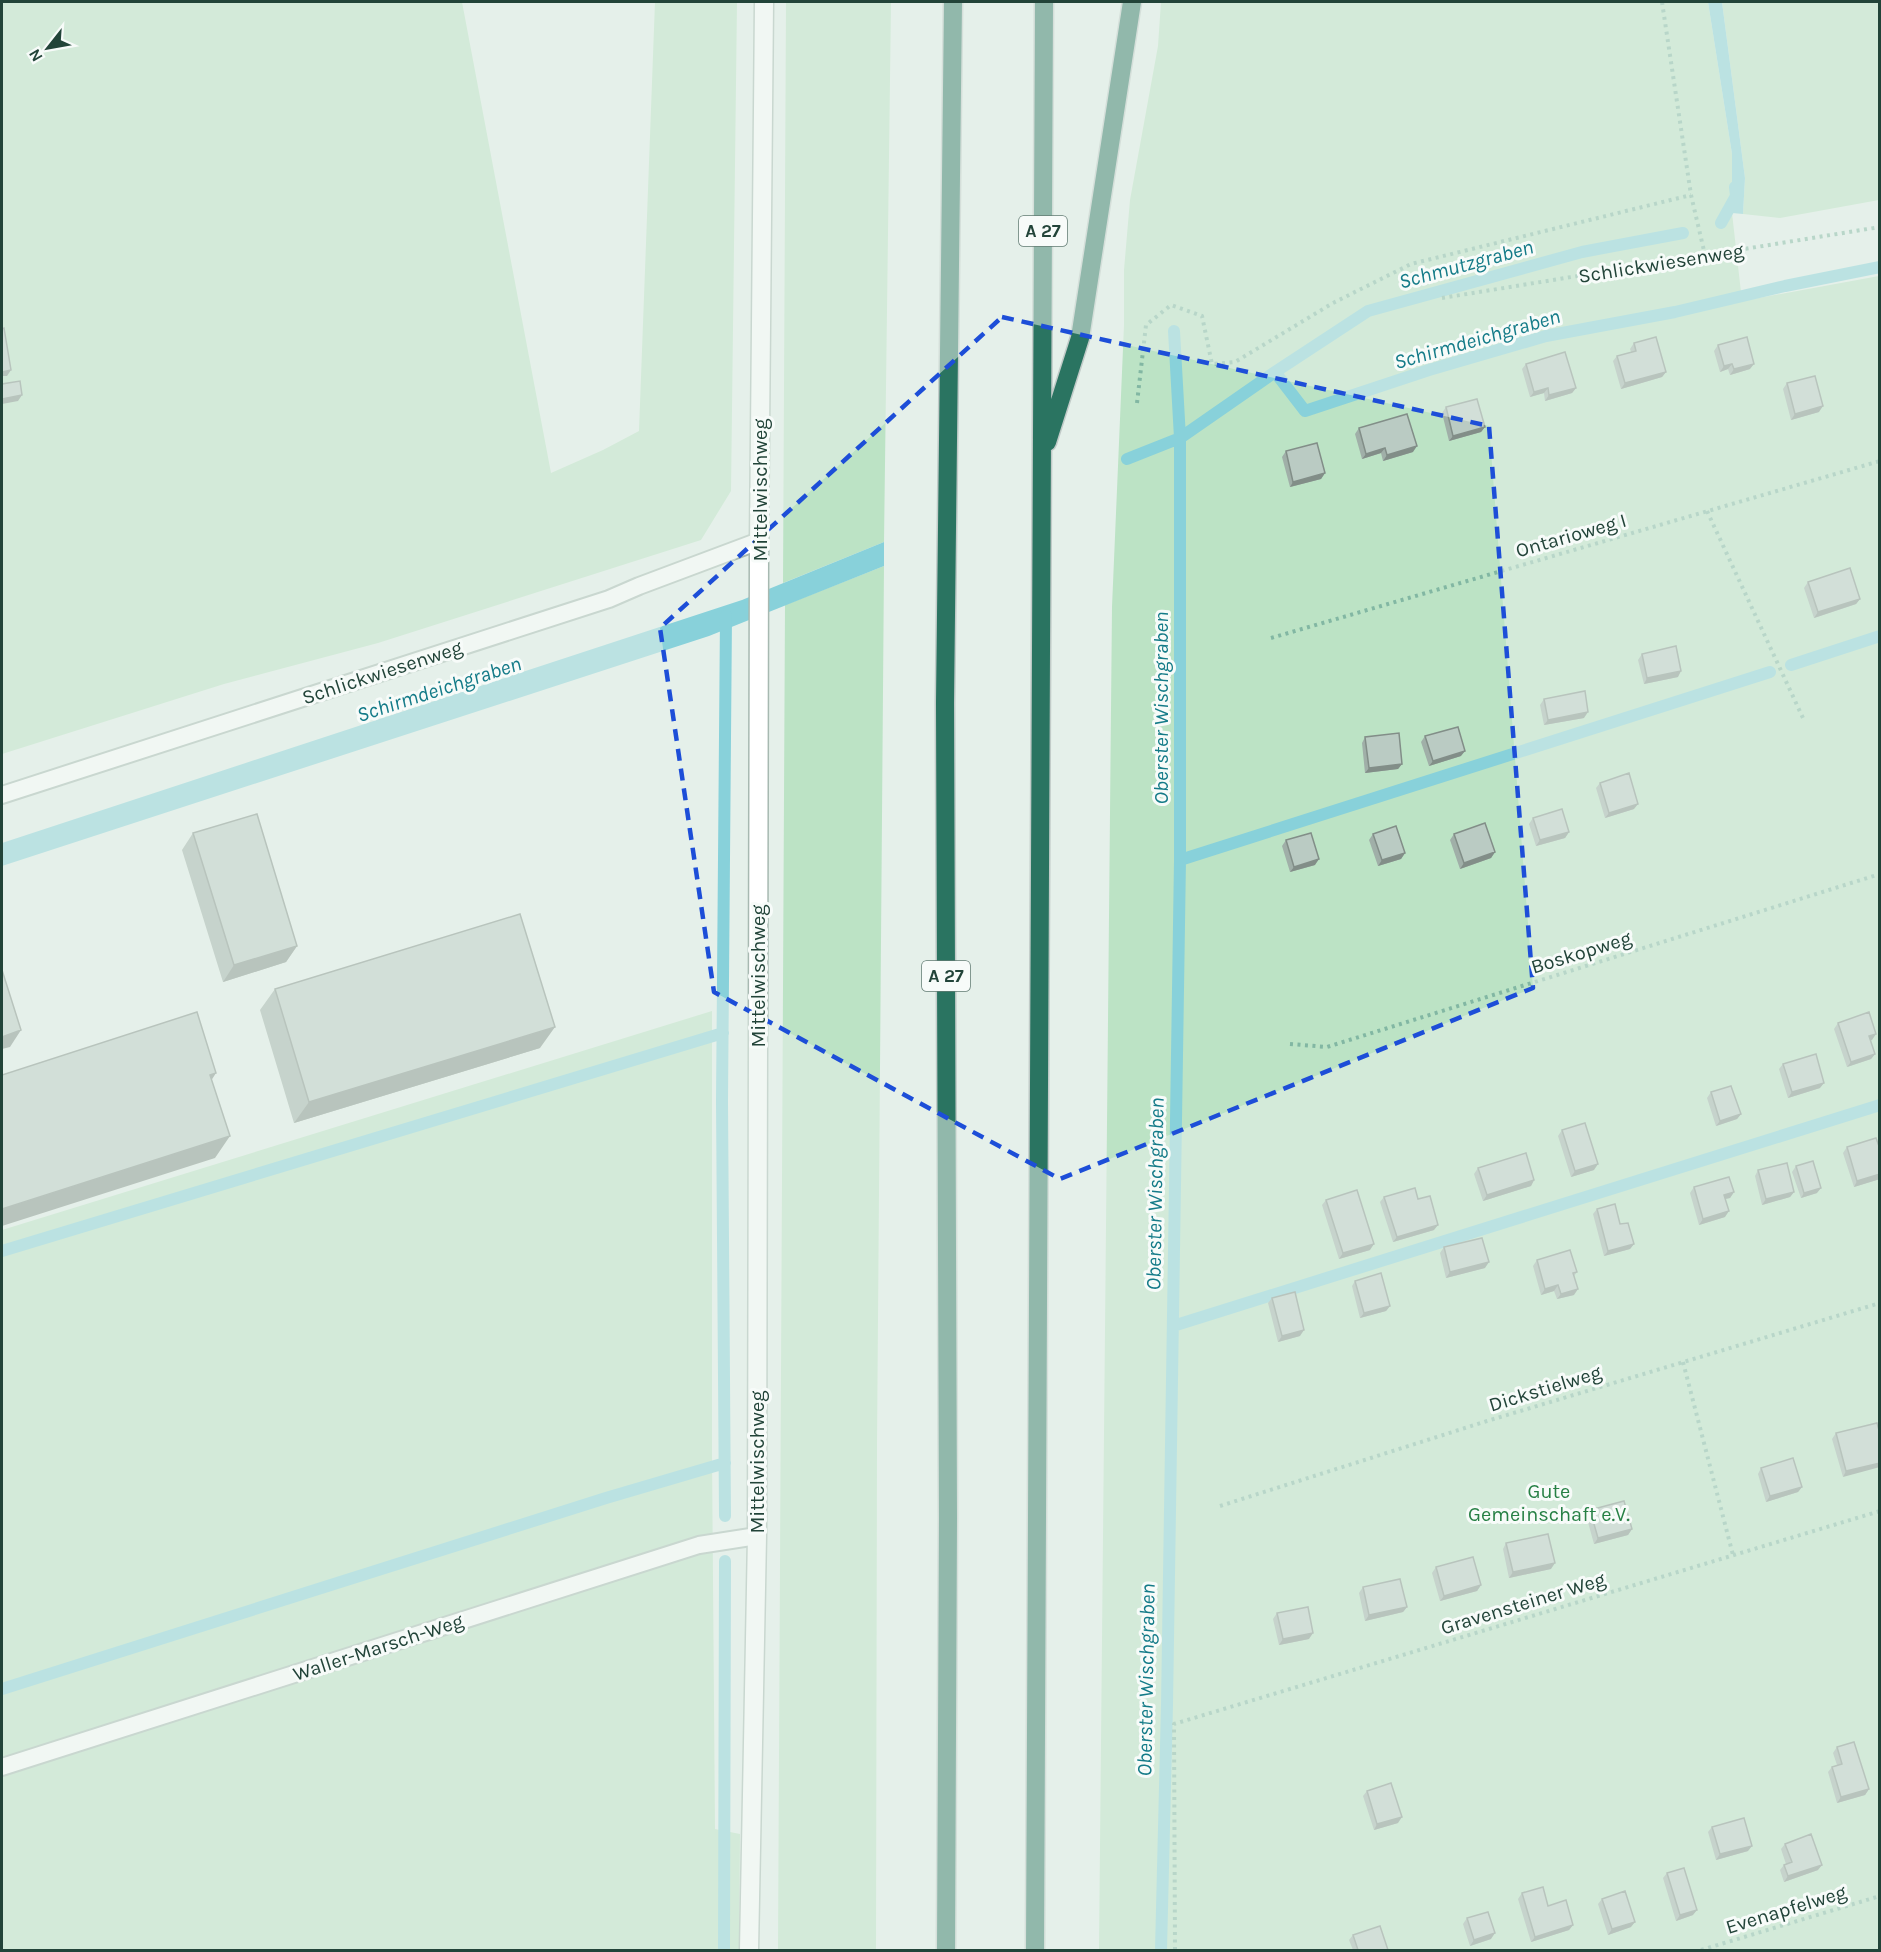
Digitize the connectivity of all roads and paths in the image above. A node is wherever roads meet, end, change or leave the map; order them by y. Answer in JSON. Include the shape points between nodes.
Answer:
{"nodes":[{"id":1,"x":764,"y":2,"type":"edge"},
{"id":2,"x":953,"y":2,"type":"edge"},
{"id":3,"x":1044,"y":2,"type":"edge"},
{"id":4,"x":1132,"y":2,"type":"edge"},
{"id":5,"x":1662,"y":2,"type":"edge"},
{"id":6,"x":1691,"y":195,"type":"junction"},
{"id":7,"x":1880,"y":227,"type":"edge"},
{"id":8,"x":1705,"y":255,"type":"junction"},
{"id":9,"x":1442,"y":298,"type":"dead end"},
{"id":10,"x":1137,"y":403,"type":"dead end"},
{"id":11,"x":1041,"y":461,"type":"junction"},
{"id":12,"x":1880,"y":461,"type":"edge"},
{"id":13,"x":1707,"y":512,"type":"junction"},
{"id":14,"x":759,"y":541,"type":"junction"},
{"id":15,"x":1271,"y":638,"type":"dead end"},
{"id":16,"x":1803,"y":718,"type":"dead end"},
{"id":17,"x":2,"y":795,"type":"edge"},
{"id":18,"x":1880,"y":874,"type":"edge"},
{"id":19,"x":1290,"y":1044,"type":"dead end"},
{"id":20,"x":1880,"y":1303,"type":"edge"},
{"id":21,"x":1683,"y":1362,"type":"junction"},
{"id":22,"x":1220,"y":1506,"type":"dead end"},
{"id":23,"x":1880,"y":1511,"type":"edge"},
{"id":24,"x":757,"y":1536,"type":"junction"},
{"id":25,"x":1733,"y":1555,"type":"junction"},
{"id":26,"x":2,"y":1767,"type":"edge"},
{"id":27,"x":1880,"y":1896,"type":"edge"},
{"id":28,"x":749,"y":1950,"type":"edge"},
{"id":29,"x":946,"y":1950,"type":"edge"},
{"id":30,"x":1035,"y":1950,"type":"edge"},
{"id":31,"x":1175,"y":1950,"type":"edge"},
{"id":32,"x":1701,"y":1950,"type":"edge"}],
"edges":[{"from":1,"to":14,"type":"street","name":"Mittelwischweg"},
{"from":2,"to":29,"type":"highway","number":"A 27","via":[[945,703]]},
{"from":3,"to":11,"type":"highway","number":"A 27"},
{"from":4,"to":11,"type":"highway","via":[[1080,338]]},
{"from":5,"to":6,"type":"path"},
{"from":6,"to":8,"type":"path"},
{"from":6,"to":10,"type":"path","via":[[1411,264],[1333,303],[1235,362],[1212,364],[1202,316],[1171,305],[1146,326]]},
{"from":7,"to":8,"type":"path","name":"Schlickwiesenweg"},
{"from":8,"to":9,"type":"path","name":"Schlickwiesenweg"},
{"from":11,"to":30,"type":"highway","number":"A 27"},
{"from":12,"to":13,"type":"path","name":"Ontarioweg I"},
{"from":13,"to":15,"type":"path","name":"Ontarioweg I"},
{"from":13,"to":16,"type":"path"},
{"from":14,"to":17,"type":"lane","name":"Schlickwiesenweg","via":[[609,599]]},
{"from":14,"to":24,"type":"street","name":"Mittelwischweg"},
{"from":18,"to":19,"type":"path","name":"Boskopweg","via":[[1327,1047]]},
{"from":20,"to":21,"type":"path","name":"Dickstielweg"},
{"from":21,"to":22,"type":"path","name":"Dickstielweg"},
{"from":21,"to":25,"type":"path"},
{"from":23,"to":25,"type":"path","name":"Gravensteiner Weg"},
{"from":24,"to":26,"type":"lane","name":"Waller-Marsch-Weg","via":[[699,1545]]},
{"from":24,"to":28,"type":"street","name":"Mittelwischweg"},
{"from":25,"to":31,"type":"path","name":"Gravensteiner Weg","via":[[1174,1724]]},
{"from":27,"to":32,"type":"path","name":"Evenapfelweg"}]}
